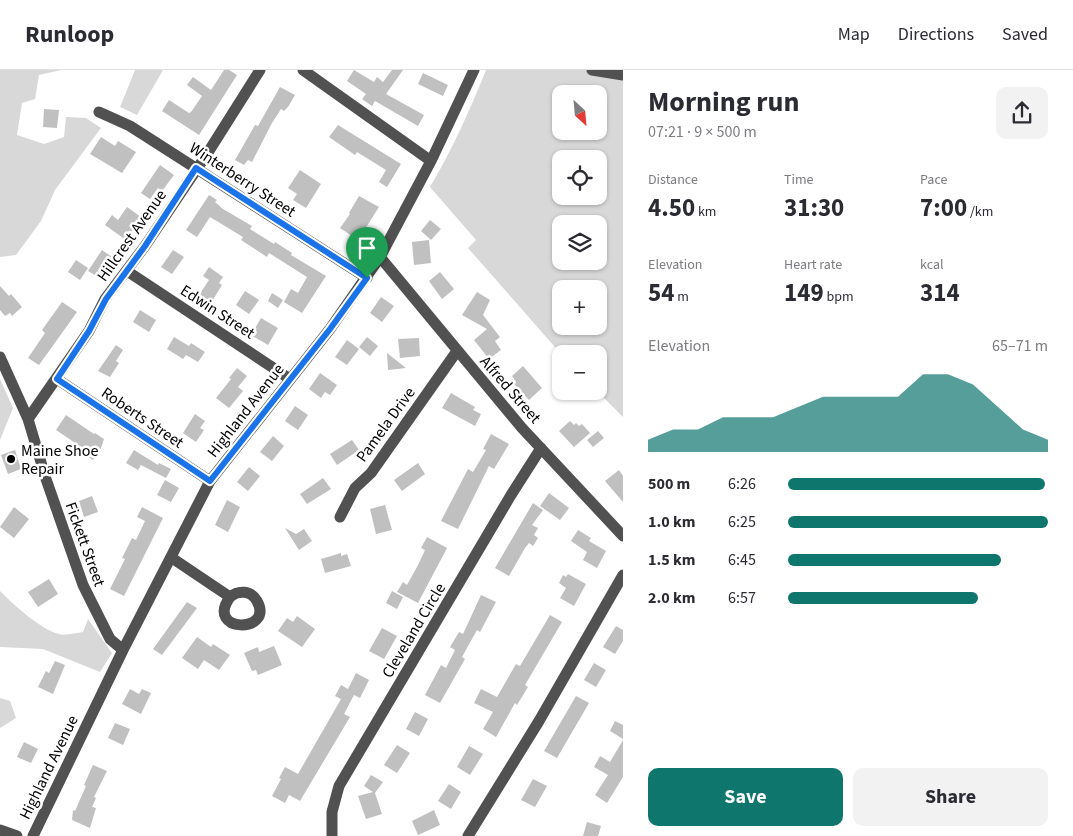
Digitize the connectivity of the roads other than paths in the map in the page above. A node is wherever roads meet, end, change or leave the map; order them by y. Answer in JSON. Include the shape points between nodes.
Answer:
{"nodes":[{"id":1,"x":260,"y":70,"type":"edge"},
{"id":2,"x":303,"y":70,"type":"edge"},
{"id":3,"x":474,"y":70,"type":"edge"},
{"id":4,"x":592,"y":70,"type":"edge"},
{"id":5,"x":623,"y":75,"type":"edge"},
{"id":6,"x":100,"y":112,"type":"dead end"},
{"id":7,"x":431,"y":161,"type":"junction"},
{"id":8,"x":196,"y":168,"type":"junction"},
{"id":9,"x":380,"y":258,"type":"junction"},
{"id":10,"x":127,"y":271,"type":"junction"},
{"id":11,"x":367,"y":278,"type":"junction"},
{"id":12,"x":457,"y":351,"type":"junction"},
{"id":13,"x":0,"y":357,"type":"edge"},
{"id":14,"x":57,"y":379,"type":"junction"},
{"id":15,"x":290,"y":379,"type":"junction"},
{"id":16,"x":28,"y":418,"type":"junction"},
{"id":17,"x":541,"y":448,"type":"junction"},
{"id":18,"x":210,"y":481,"type":"junction"},
{"id":19,"x":340,"y":517,"type":"dead end"},
{"id":20,"x":623,"y":536,"type":"edge"},
{"id":21,"x":172,"y":558,"type":"junction"},
{"id":22,"x":623,"y":575,"type":"edge"},
{"id":23,"x":230,"y":597,"type":"dead end"},
{"id":24,"x":123,"y":650,"type":"junction"},
{"id":25,"x":0,"y":830,"type":"edge"},
{"id":26,"x":17,"y":836,"type":"edge"},
{"id":27,"x":32,"y":836,"type":"edge"},
{"id":28,"x":332,"y":836,"type":"edge"},
{"id":29,"x":468,"y":836,"type":"edge"}],
"edges":[{"from":1,"to":8,"type":"street","name":"Hillcrest Avenue"},
{"from":2,"to":7,"type":"street"},
{"from":3,"to":7,"type":"street","name":"Highland Avenue"},
{"from":4,"to":5,"type":"street"},
{"from":6,"to":8,"type":"street","name":"Winterberry Street","via":[[130,126]]},
{"from":7,"to":9,"type":"street","name":"Highland Avenue"},
{"from":8,"to":10,"type":"street","name":"Hillcrest Avenue"},
{"from":8,"to":11,"type":"street","name":"Winterberry Street"},
{"from":9,"to":11,"type":"street","name":"Highland Avenue"},
{"from":9,"to":12,"type":"street","name":"Alfred Street"},
{"from":10,"to":14,"type":"street","name":"Hillcrest Avenue"},
{"from":10,"to":15,"type":"street","name":"Edwin Street"},
{"from":11,"to":15,"type":"street","name":"Highland Avenue"},
{"from":12,"to":17,"type":"street","name":"Alfred Street"},
{"from":12,"to":19,"type":"street","name":"Pamela Drive","via":[[371,473],[355,488]]},
{"from":13,"to":16,"type":"street","name":"Fickett Street"},
{"from":14,"to":16,"type":"street","name":"Hillcrest Avenue"},
{"from":14,"to":18,"type":"street","name":"Roberts Street"},
{"from":15,"to":18,"type":"street","name":"Highland Avenue"},
{"from":16,"to":24,"type":"street","name":"Fickett Street","via":[[83,585],[110,639]]},
{"from":17,"to":20,"type":"street","name":"Alfred Street"},
{"from":17,"to":28,"type":"street","name":"Cleveland Circle","via":[[339,786],[332,812]]},
{"from":18,"to":21,"type":"street","name":"Highland Avenue"},
{"from":21,"to":23,"type":"street"},
{"from":21,"to":24,"type":"street","name":"Highland Avenue"},
{"from":22,"to":29,"type":"street"},
{"from":24,"to":27,"type":"street","name":"Highland Avenue"},
{"from":25,"to":26,"type":"street"}]}
